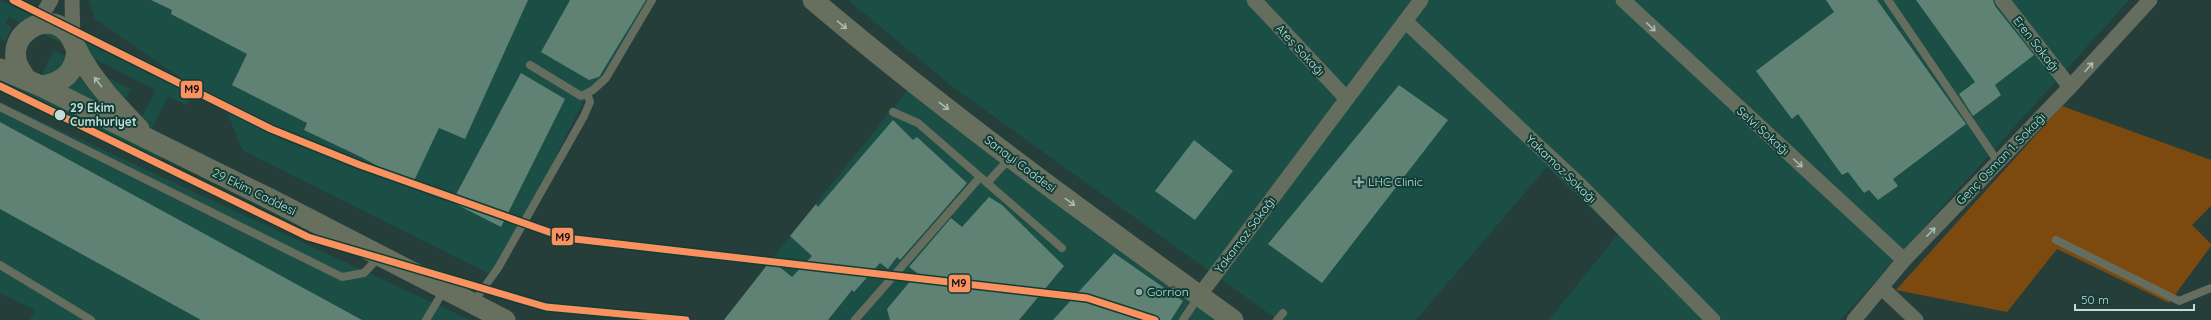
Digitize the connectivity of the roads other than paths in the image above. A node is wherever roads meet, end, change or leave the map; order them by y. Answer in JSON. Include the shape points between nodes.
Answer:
{"nodes":[{"id":1,"x":51,"y":0,"type":"edge"},
{"id":2,"x":72,"y":0,"type":"edge"},
{"id":3,"x":652,"y":0,"type":"edge"},
{"id":4,"x":812,"y":0,"type":"edge"},
{"id":5,"x":1254,"y":0,"type":"edge"},
{"id":6,"x":1421,"y":0,"type":"edge"},
{"id":7,"x":1623,"y":0,"type":"edge"},
{"id":8,"x":1888,"y":0,"type":"edge"},
{"id":9,"x":2002,"y":0,"type":"edge"},
{"id":10,"x":2150,"y":0,"type":"edge"},
{"id":11,"x":1405,"y":21,"type":"junction"},
{"id":12,"x":31,"y":28,"type":"junction"},
{"id":13,"x":0,"y":44,"type":"edge"},
{"id":14,"x":75,"y":44,"type":"junction"},
{"id":15,"x":530,"y":65,"type":"dead end"},
{"id":16,"x":0,"y":69,"type":"edge"},
{"id":17,"x":34,"y":83,"type":"junction"},
{"id":18,"x":2070,"y":88,"type":"junction"},
{"id":19,"x":587,"y":93,"type":"junction"},
{"id":20,"x":1347,"y":99,"type":"junction"},
{"id":21,"x":0,"y":107,"type":"edge"},
{"id":22,"x":893,"y":112,"type":"dead end"},
{"id":23,"x":152,"y":142,"type":"junction"},
{"id":24,"x":1011,"y":158,"type":"junction"},
{"id":25,"x":1998,"y":162,"type":"junction"},
{"id":26,"x":980,"y":177,"type":"junction"},
{"id":27,"x":987,"y":183,"type":"junction"},
{"id":28,"x":2056,"y":240,"type":"dead end"},
{"id":29,"x":1062,"y":248,"type":"dead end"},
{"id":30,"x":380,"y":256,"type":"junction"},
{"id":31,"x":1904,"y":260,"type":"junction"},
{"id":32,"x":0,"y":265,"type":"edge"},
{"id":33,"x":1882,"y":288,"type":"junction"},
{"id":34,"x":2211,"y":288,"type":"edge"},
{"id":35,"x":444,"y":289,"type":"junction"},
{"id":36,"x":1199,"y":296,"type":"junction"},
{"id":37,"x":473,"y":304,"type":"junction"},
{"id":38,"x":1283,"y":313,"type":"dead end"},
{"id":39,"x":91,"y":320,"type":"edge"},
{"id":40,"x":426,"y":320,"type":"edge"},
{"id":41,"x":505,"y":320,"type":"edge"},
{"id":42,"x":855,"y":320,"type":"edge"},
{"id":43,"x":1183,"y":320,"type":"edge"},
{"id":44,"x":1233,"y":320,"type":"edge"},
{"id":45,"x":1277,"y":320,"type":"edge"},
{"id":46,"x":1713,"y":320,"type":"edge"},
{"id":47,"x":1854,"y":320,"type":"edge"},
{"id":48,"x":1916,"y":320,"type":"edge"}],
"edges":[{"from":1,"to":12,"type":"street"},
{"from":2,"to":14,"type":"street"},
{"from":3,"to":19,"type":"lane","via":[[606,78]]},
{"from":4,"to":24,"type":"main road","name":"Sanayi Caddesi","one_way":true,"via":[[883,60]]},
{"from":5,"to":20,"type":"street","name":"Ateş Sokağı"},
{"from":6,"to":11,"type":"street","name":"Yakamoz Sokağı"},
{"from":7,"to":31,"type":"street","name":"Selvi Sokağı","one_way":true},
{"from":8,"to":25,"type":"lane"},
{"from":9,"to":18,"type":"street","name":"Eren Sokağı"},
{"from":18,"to":10,"type":"street","name":"Genç Osman 1. Sokağı","one_way":true},
{"from":11,"to":20,"type":"street","name":"Yakamoz Sokağı"},
{"from":11,"to":46,"type":"street","name":"Yakamoz Sokağı","via":[[1580,186]]},
{"from":12,"to":13,"type":"main road"},
{"from":12,"to":14,"type":"main road","via":[[47,23],[57,25],[66,31]]},
{"from":12,"to":17,"type":"main road","via":[[20,38],[16,58],[18,67]]},
{"from":14,"to":17,"type":"main road","via":[[74,68],[68,76],[60,81]]},
{"from":23,"to":14,"type":"main road","one_way":true,"via":[[115,105],[89,71]]},
{"from":15,"to":19,"type":"lane","via":[[581,96]]},
{"from":16,"to":17,"type":"main road","name":"29 Ekim Caddesi"},
{"from":17,"to":23,"type":"main road","name":"29 Ekim Caddesi"},
{"from":18,"to":25,"type":"street","name":"Genç Osman 1. Sokağı"},
{"from":19,"to":37,"type":"lane","via":[[590,102],[584,116],[498,268]]},
{"from":20,"to":36,"type":"street","name":"Yakamoz Sokağı"},
{"from":21,"to":30,"type":"lane","via":[[342,277],[364,274]]},
{"from":22,"to":26,"type":"lane","via":[[918,123]]},
{"from":23,"to":30,"type":"main road","name":"29 Ekim Caddesi"},
{"from":24,"to":27,"type":"lane"},
{"from":24,"to":36,"type":"main road","name":"Sanayi Caddesi","one_way":true},
{"from":31,"to":25,"type":"street","name":"Genç Osman 1. Sokağı","one_way":true},
{"from":26,"to":27,"type":"lane"},
{"from":26,"to":42,"type":"lane"},
{"from":27,"to":29,"type":"lane"},
{"from":28,"to":34,"type":"lane","via":[[2179,301]]},
{"from":30,"to":35,"type":"main road","name":"29 Ekim Caddesi"},
{"from":31,"to":33,"type":"street","name":"Genç Osman 1. Sokağı"},
{"from":32,"to":39,"type":"lane"},
{"from":33,"to":47,"type":"street","name":"Genç Osman 1. Sokağı"},
{"from":33,"to":48,"type":"street"},
{"from":35,"to":37,"type":"main road","name":"29 Ekim Caddesi"},
{"from":35,"to":40,"type":"lane"},
{"from":36,"to":43,"type":"lane"},
{"from":36,"to":44,"type":"main road","name":"Sanayi Caddesi"},
{"from":37,"to":41,"type":"main road","name":"29 Ekim Caddesi"},
{"from":38,"to":45,"type":"lane"}]}
